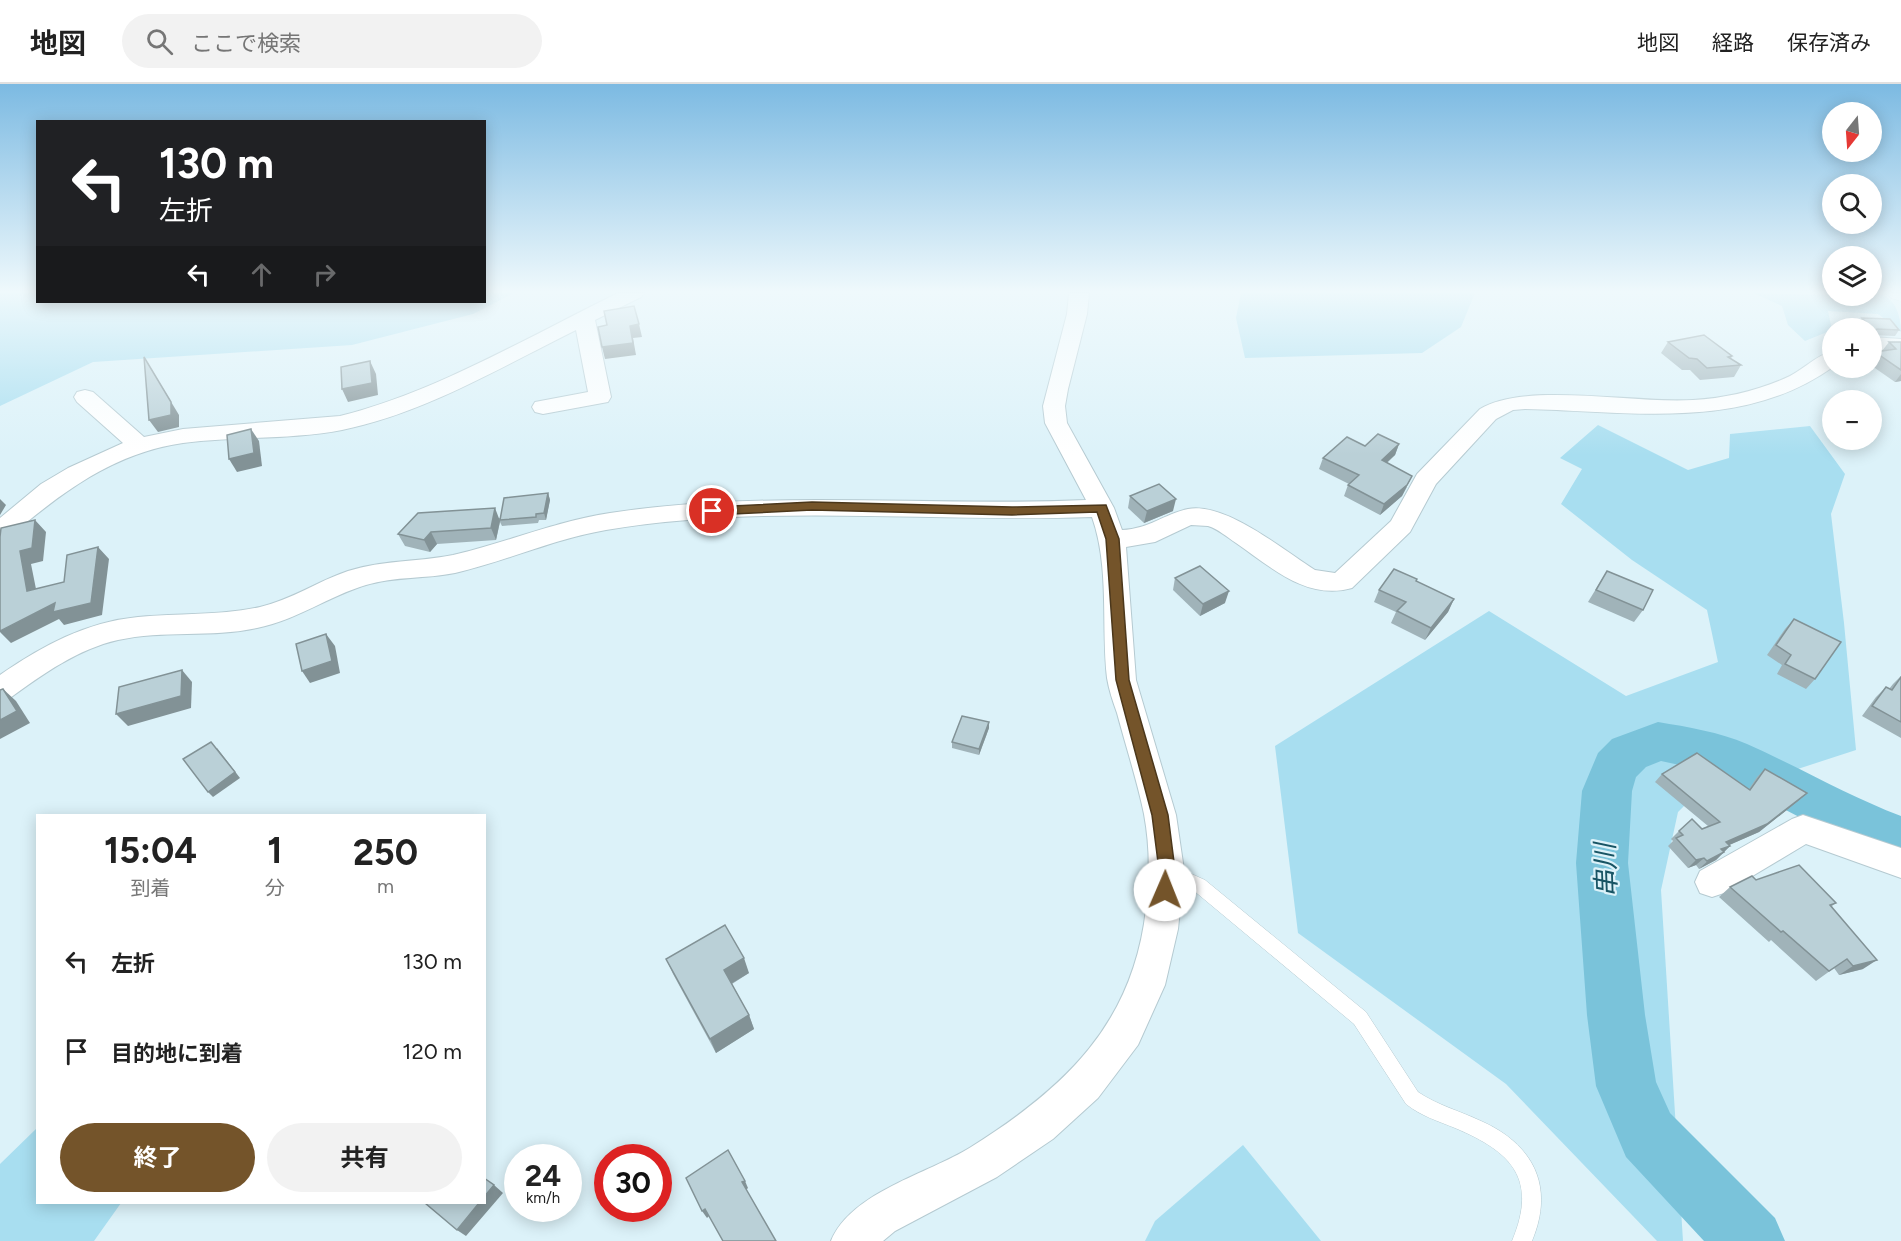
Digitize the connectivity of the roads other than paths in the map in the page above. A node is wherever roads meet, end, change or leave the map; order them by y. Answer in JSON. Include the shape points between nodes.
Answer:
{"nodes":[{"id":1,"x":525,"y":347,"type":"edge"},
{"id":2,"x":590,"y":347,"type":"edge"},
{"id":3,"x":1069,"y":347,"type":"edge"},
{"id":4,"x":1822,"y":364,"type":"edge"},
{"id":5,"x":85,"y":397,"type":"dead end"},
{"id":6,"x":543,"y":407,"type":"dead end"},
{"id":7,"x":139,"y":445,"type":"junction"},
{"id":8,"x":1101,"y":508,"type":"junction"},
{"id":9,"x":0,"y":531,"type":"edge"},
{"id":10,"x":1113,"y":539,"type":"junction"},
{"id":11,"x":0,"y":690,"type":"edge"},
{"id":12,"x":1901,"y":863,"type":"edge"},
{"id":13,"x":1167,"y":870,"type":"junction"},
{"id":14,"x":1712,"y":882,"type":"dead end"},
{"id":15,"x":852,"y":1241,"type":"edge"},
{"id":16,"x":1522,"y":1241,"type":"edge"}],
"edges":[{"from":1,"to":7,"type":"street","via":[[440,389],[372,415],[313,426],[183,436]]},
{"from":2,"to":6,"type":"street","via":[[600,397]]},
{"from":3,"to":8,"type":"street","via":[[1054,406],[1056,423]]},
{"from":4,"to":10,"type":"street","via":[[1796,382],[1716,406],[1680,409],[1525,402],[1497,408],[1426,480],[1401,526],[1343,581],[1331,584],[1307,578],[1209,517],[1184,517],[1146,536]]},
{"from":5,"to":7,"type":"street"},
{"from":7,"to":9,"type":"street","via":[[77,473]]},
{"from":8,"to":10,"type":"street"},
{"from":8,"to":11,"type":"street","via":[[1012,511],[812,506],[649,516],[579,527],[450,564],[355,579],[299,605],[254,619],[122,629],[92,636],[42,659]]},
{"from":10,"to":13,"type":"street","via":[[1122,680],[1160,815]]},
{"from":12,"to":14,"type":"street","via":[[1803,829]]},
{"from":13,"to":15,"type":"street","via":[[1161,929],[1146,985],[1125,1032],[1084,1084],[1039,1125],[983,1163],[880,1216]]},
{"from":13,"to":16,"type":"lane","via":[[1199,885],[1360,1018],[1412,1098],[1498,1138],[1517,1154],[1533,1193],[1532,1215]]}]}
